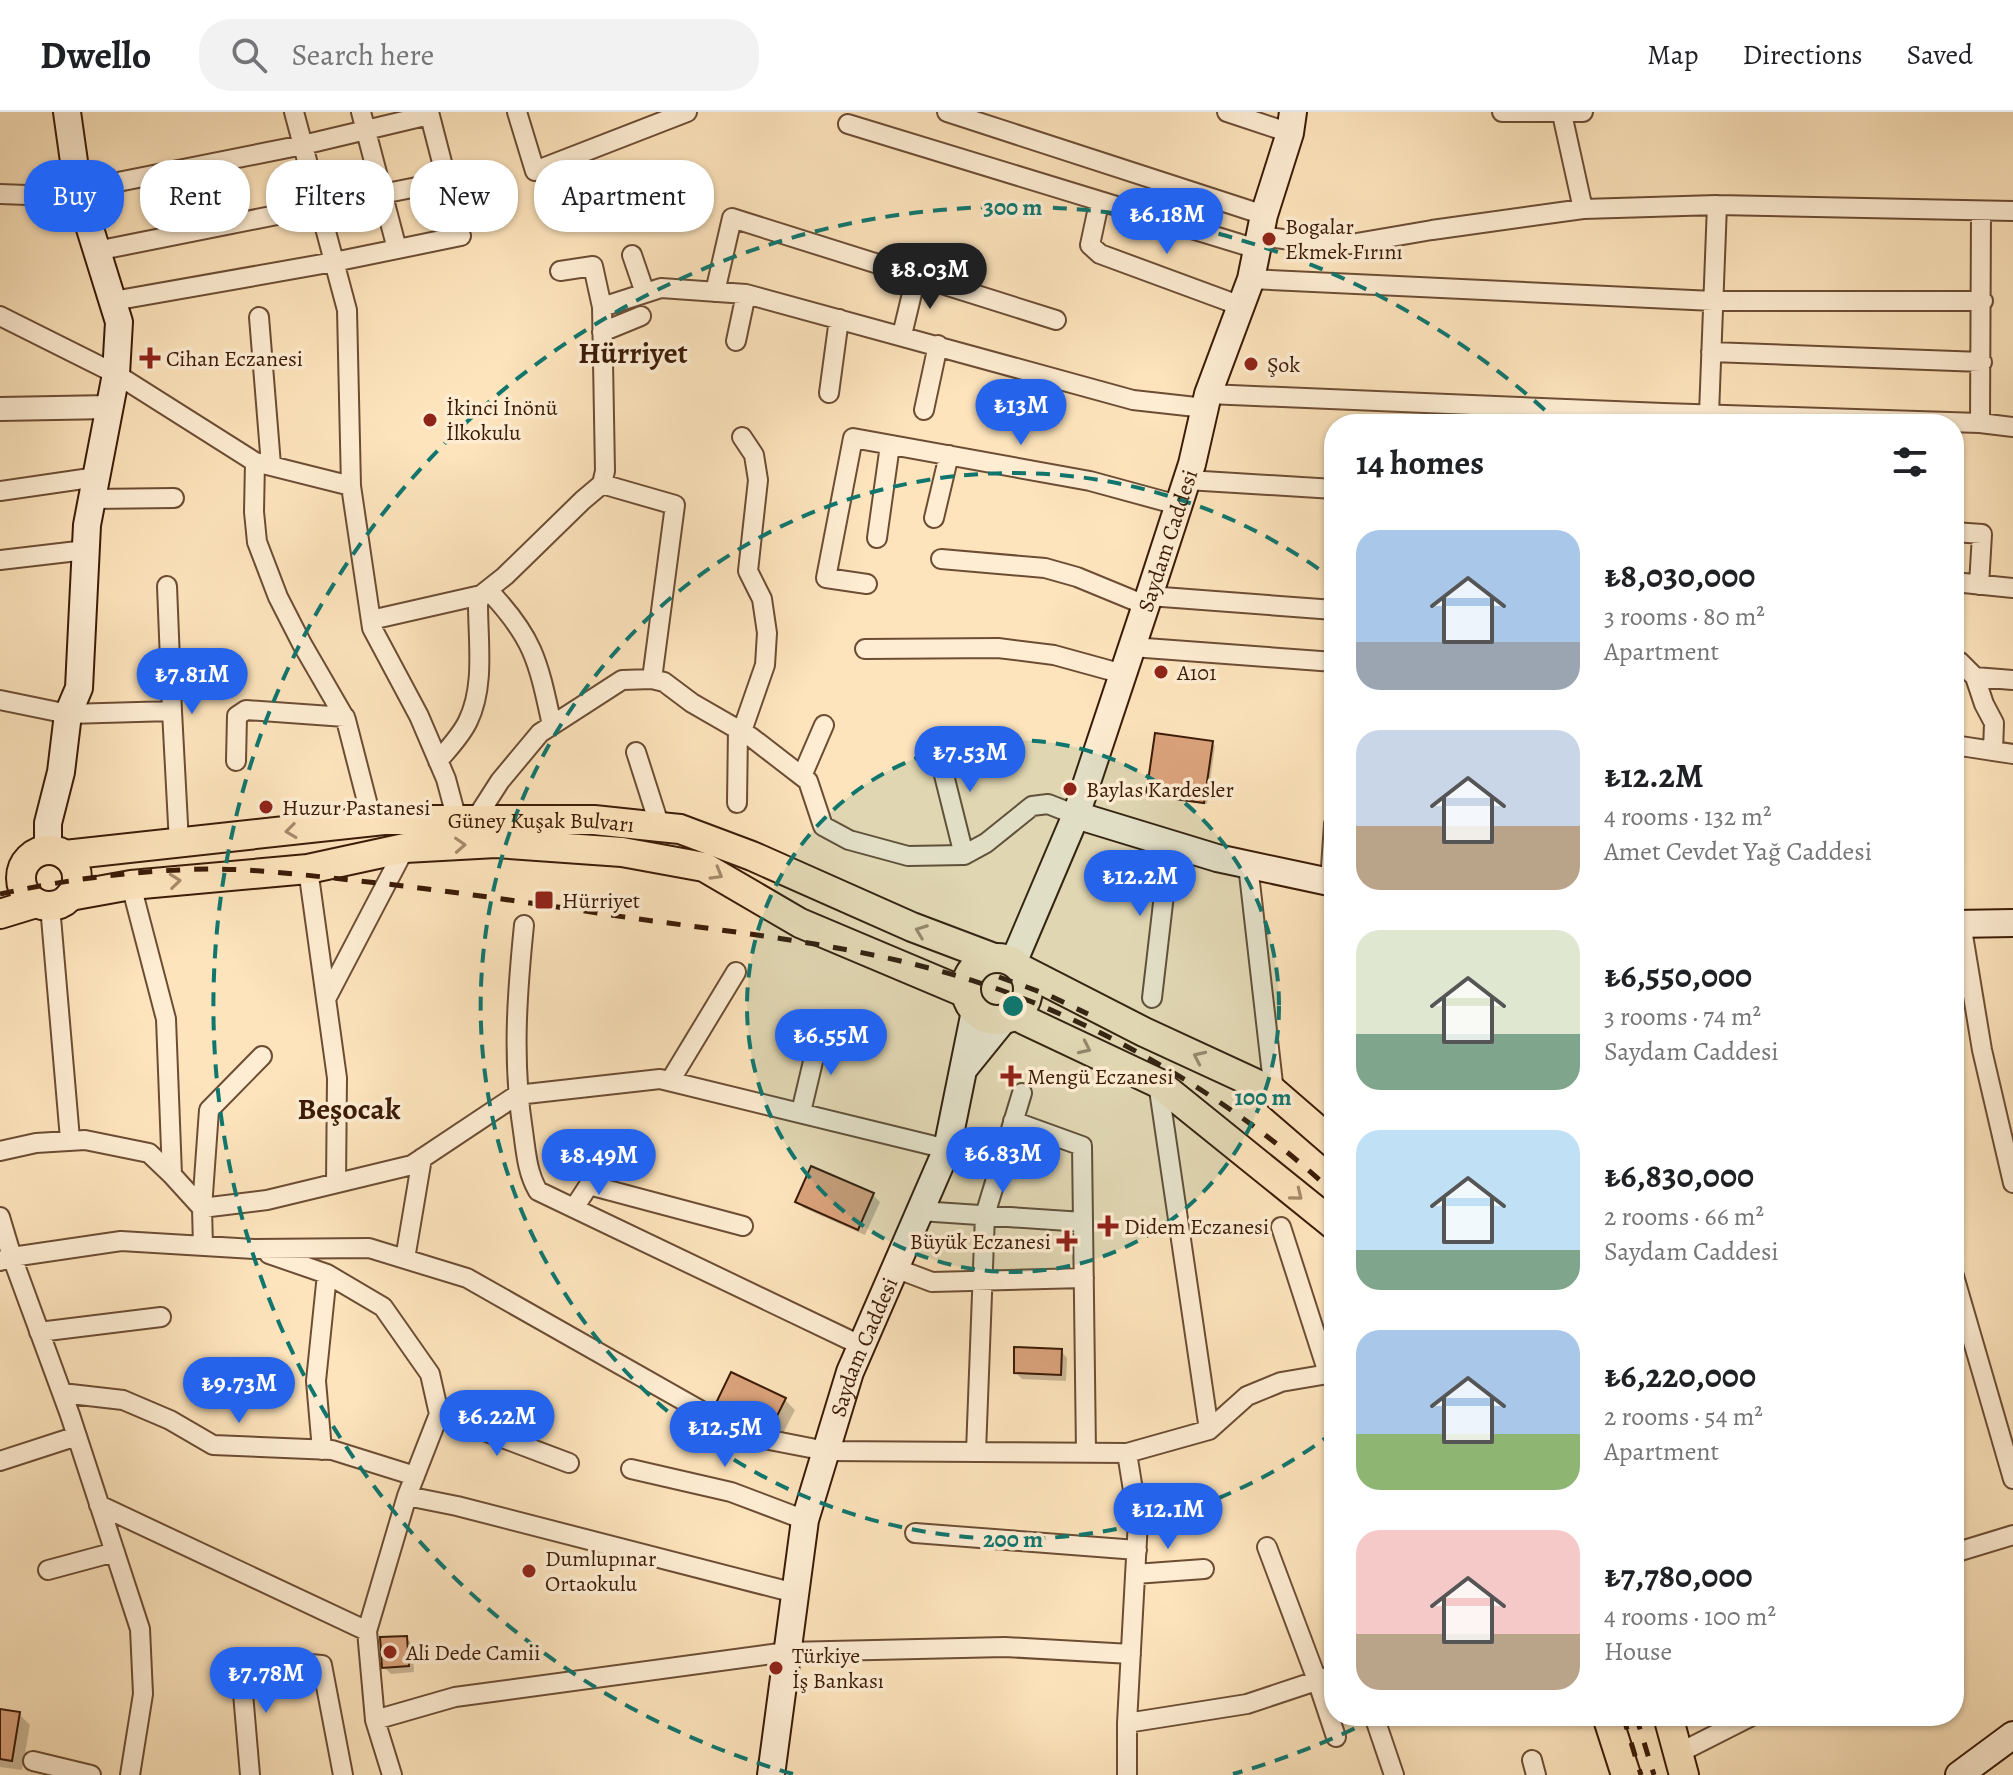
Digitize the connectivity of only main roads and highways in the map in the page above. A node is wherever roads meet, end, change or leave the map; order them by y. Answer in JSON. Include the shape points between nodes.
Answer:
{"nodes":[{"id":1,"x":67,"y":112,"type":"edge"},
{"id":2,"x":1292,"y":122,"type":"edge"},
{"id":3,"x":1076,"y":815,"type":"junction"},
{"id":4,"x":48,"y":854,"type":"junction"},
{"id":5,"x":0,"y":867,"type":"edge"},
{"id":6,"x":1324,"y":881,"type":"edge"},
{"id":7,"x":52,"y":902,"type":"junction"},
{"id":8,"x":0,"y":914,"type":"edge"},
{"id":9,"x":2013,"y":923,"type":"edge"},
{"id":10,"x":1964,"y":924,"type":"edge"},
{"id":11,"x":1010,"y":963,"type":"junction"},
{"id":12,"x":971,"y":1002,"type":"junction"},
{"id":13,"x":1009,"y":1017,"type":"junction"},
{"id":14,"x":964,"y":1069,"type":"junction"},
{"id":15,"x":1324,"y":1135,"type":"edge"},
{"id":16,"x":1324,"y":1217,"type":"edge"},
{"id":17,"x":1610,"y":1726,"type":"edge"},
{"id":18,"x":1671,"y":1726,"type":"edge"},
{"id":19,"x":2013,"y":1735,"type":"edge"},
{"id":20,"x":1682,"y":1764,"type":"edge"},
{"id":21,"x":771,"y":1775,"type":"edge"},
{"id":22,"x":1626,"y":1775,"type":"edge"},
{"id":23,"x":1959,"y":1775,"type":"edge"}],
"edges":[{"from":1,"to":4,"type":"main road","via":[[80,194],[119,322],[116,374],[87,525],[79,688],[68,714],[48,823]]},
{"from":2,"to":3,"type":"main road","name":"Saydam Caddesi","via":[[1251,279],[1206,401],[1187,480]]},
{"from":3,"to":6,"type":"main road"},
{"from":3,"to":11,"type":"main road","name":"Saydam Caddesi"},
{"from":4,"to":5,"type":"main road","name":"Güney Kuşak Bulvarı"},
{"from":4,"to":7,"type":"main road","via":[[72,862],[77,879]]},
{"from":4,"to":7,"type":"main road","via":[[22,872],[21,881],[24,890]]},
{"from":11,"to":4,"type":"main road","name":"Güney Kuşak Bulvarı","one_way":true,"via":[[680,829],[594,820],[372,821]]},
{"from":7,"to":8,"type":"main road","name":"Güney Kuşak Bulvarı"},
{"from":7,"to":12,"type":"main road","name":"Güney Kuşak Bulvarı","one_way":true,"via":[[131,885],[308,869],[405,848],[496,843],[622,852],[704,867],[800,923]]},
{"from":9,"to":10,"type":"main road"},
{"from":11,"to":12,"type":"main road","via":[[976,966],[970,974]]},
{"from":11,"to":13,"type":"main road","via":[[1026,978],[1027,999]]},
{"from":15,"to":11,"type":"main road","name":"Güney Kuşak Bulvarı","one_way":true,"via":[[1274,1092]]},
{"from":12,"to":13,"type":"main road","via":[[983,1017]]},
{"from":12,"to":14,"type":"main road","name":"Saydam Caddesi"},
{"from":13,"to":14,"type":"main road"},
{"from":13,"to":16,"type":"main road","one_way":true,"via":[[1158,1083]]},
{"from":14,"to":21,"type":"main road","name":"Saydam Caddesi","via":[[947,1149],[850,1372],[805,1520]]},
{"from":17,"to":22,"type":"main road"},
{"from":18,"to":20,"type":"main road"},
{"from":19,"to":23,"type":"main road"}]}
